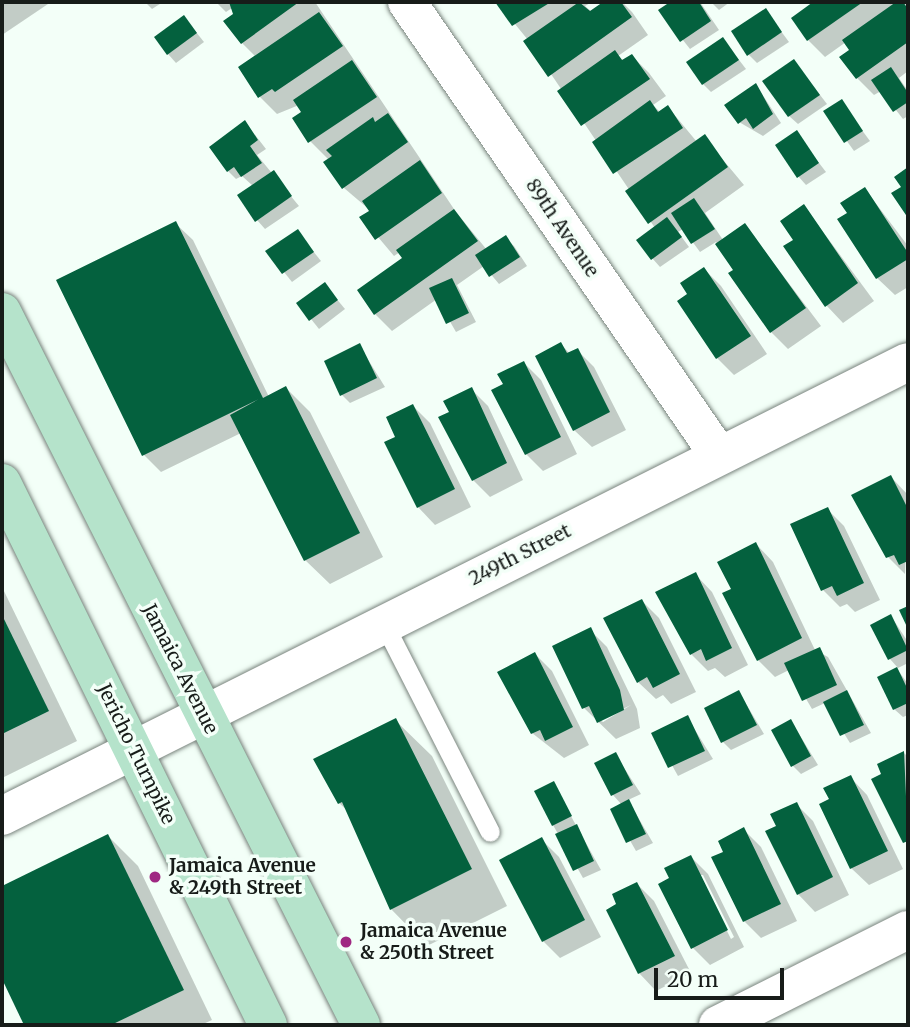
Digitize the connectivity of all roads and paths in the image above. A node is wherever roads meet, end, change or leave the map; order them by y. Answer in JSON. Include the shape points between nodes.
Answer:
{"nodes":[{"id":1,"x":407,"y":2,"type":"edge"},
{"id":2,"x":2,"y":312,"type":"edge"},
{"id":3,"x":908,"y":362,"type":"edge"},
{"id":4,"x":718,"y":454,"type":"junction"},
{"id":5,"x":2,"y":483,"type":"edge"},
{"id":6,"x":384,"y":624,"type":"junction"},
{"id":7,"x":204,"y":716,"type":"junction"},
{"id":8,"x":134,"y":751,"type":"junction"},
{"id":9,"x":2,"y":816,"type":"edge"},
{"id":10,"x":490,"y":832,"type":"dead end"},
{"id":11,"x":908,"y":930,"type":"edge"},
{"id":12,"x":268,"y":1025,"type":"edge"},
{"id":13,"x":361,"y":1025,"type":"edge"},
{"id":14,"x":718,"y":1025,"type":"edge"}],
"edges":[{"from":1,"to":4,"type":"street","name":"89th Avenue"},
{"from":2,"to":7,"type":"main road","name":"Jamaica Avenue"},
{"from":3,"to":4,"type":"street","name":"249th Street"},
{"from":4,"to":6,"type":"street","name":"249th Street"},
{"from":5,"to":8,"type":"main road","name":"Jericho Turnpike"},
{"from":6,"to":7,"type":"street","name":"249th Street"},
{"from":6,"to":10,"type":"lane"},
{"from":7,"to":8,"type":"street","name":"249th Street"},
{"from":7,"to":13,"type":"main road","name":"Jamaica Avenue"},
{"from":8,"to":9,"type":"street","name":"249th Street"},
{"from":8,"to":12,"type":"main road","name":"Jericho Turnpike"},
{"from":11,"to":14,"type":"street"}]}
